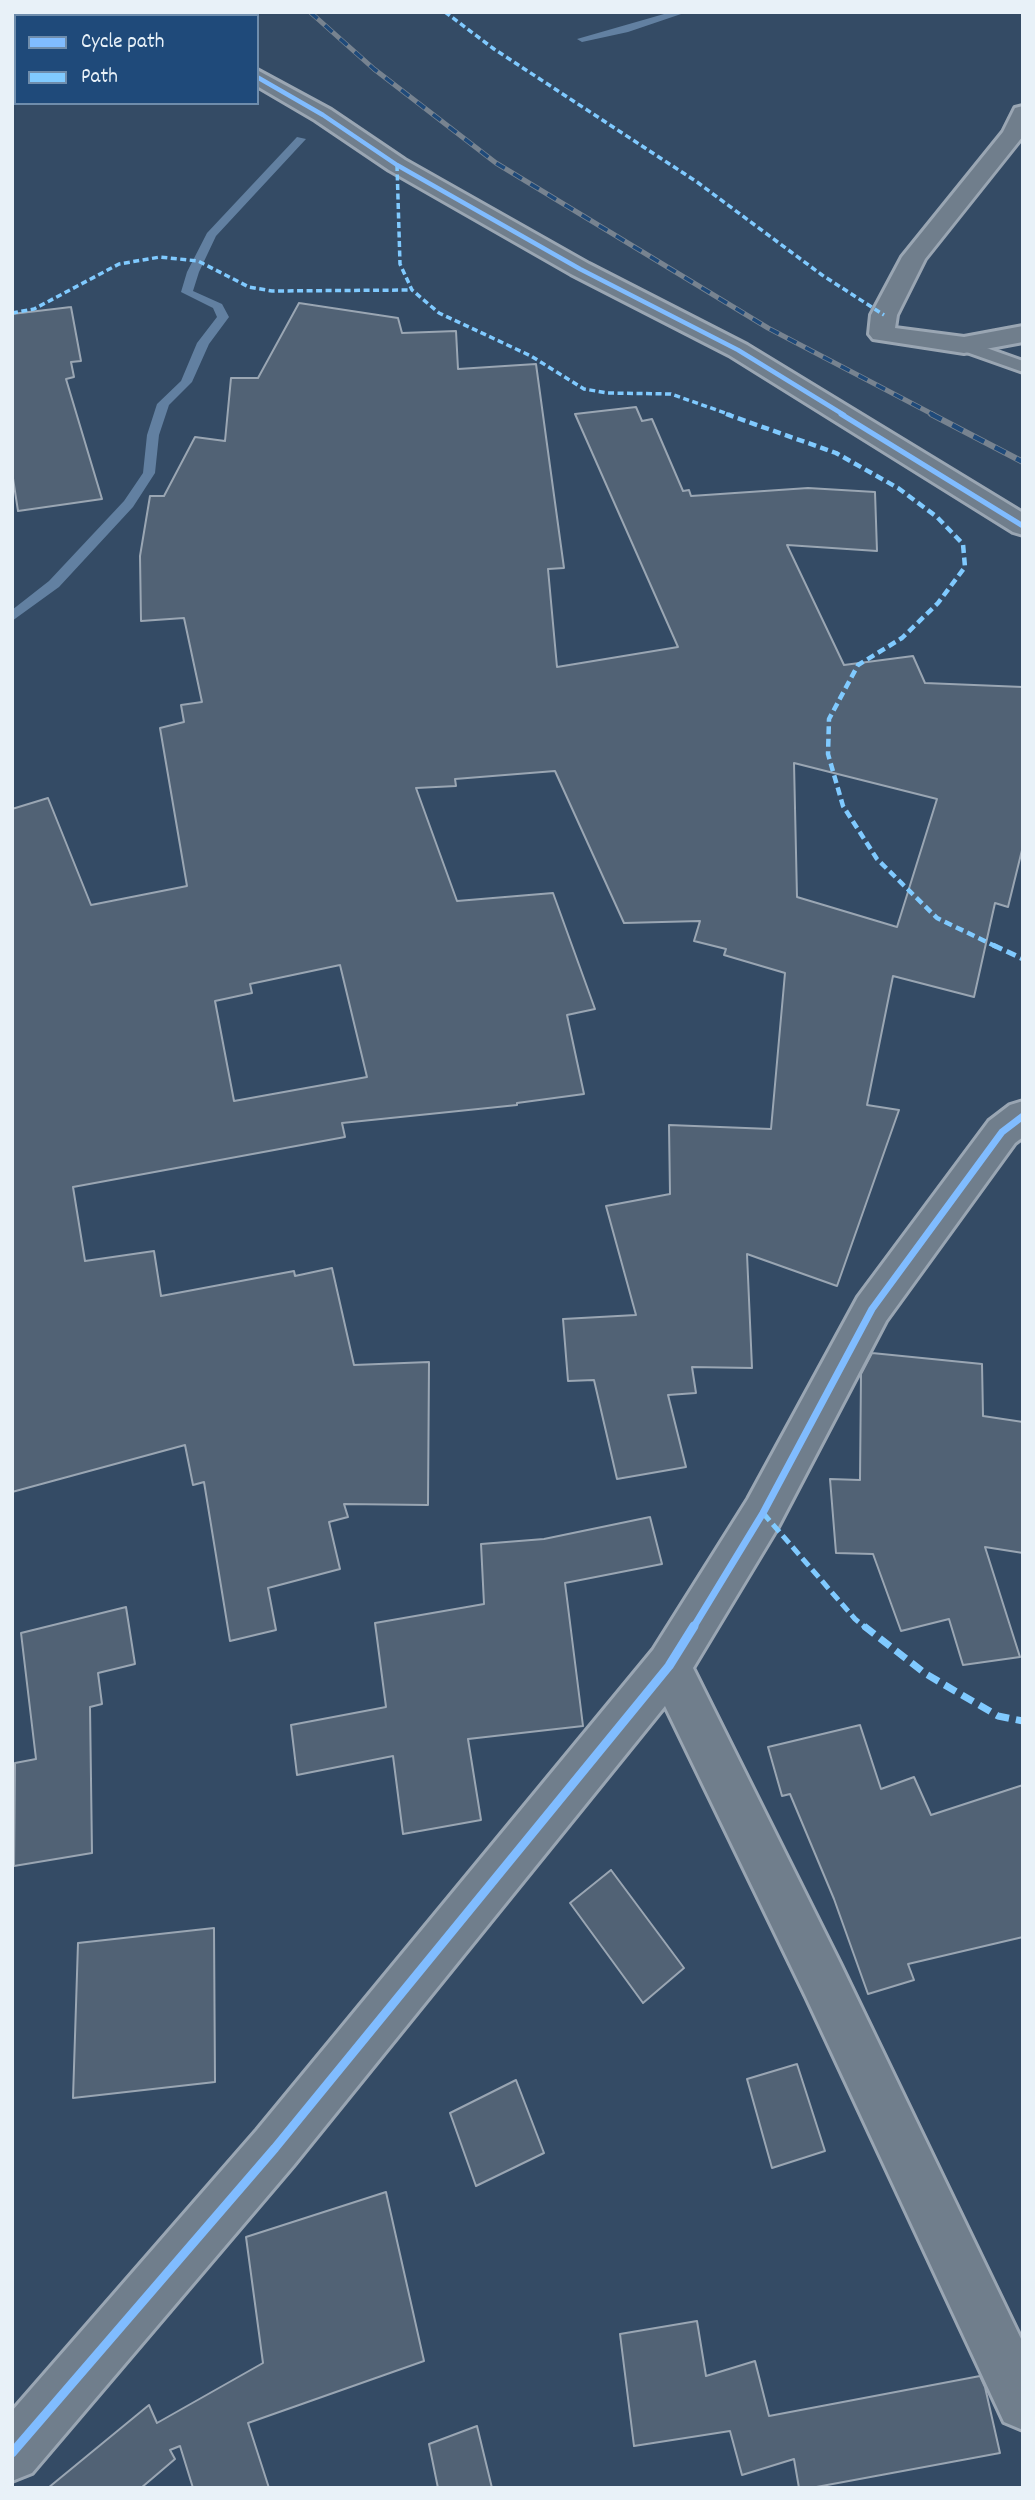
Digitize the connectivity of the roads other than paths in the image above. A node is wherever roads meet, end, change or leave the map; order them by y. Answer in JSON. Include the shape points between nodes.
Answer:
{"nodes":[{"id":1,"x":259,"y":78,"type":"edge"},
{"id":2,"x":1023,"y":113,"type":"edge"},
{"id":3,"x":1023,"y":334,"type":"edge"},
{"id":4,"x":964,"y":345,"type":"junction"},
{"id":5,"x":1023,"y":368,"type":"edge"},
{"id":6,"x":1023,"y":526,"type":"edge"},
{"id":7,"x":1016,"y":1129,"type":"edge"},
{"id":8,"x":670,"y":1666,"type":"junction"},
{"id":9,"x":1023,"y":2403,"type":"edge"},
{"id":10,"x":12,"y":2453,"type":"edge"}],
"edges":[{"from":1,"to":6,"type":"street","via":[[397,165],[580,269],[738,350]]},
{"from":2,"to":4,"type":"street","via":[[1007,143],[914,257],[884,315],[882,334]]},
{"from":3,"to":4,"type":"street"},
{"from":4,"to":5,"type":"lane"},
{"from":7,"to":8,"type":"street","via":[[872,1309],[763,1513]]},
{"from":8,"to":9,"type":"street"},
{"from":8,"to":10,"type":"street","via":[[275,2148]]}]}
